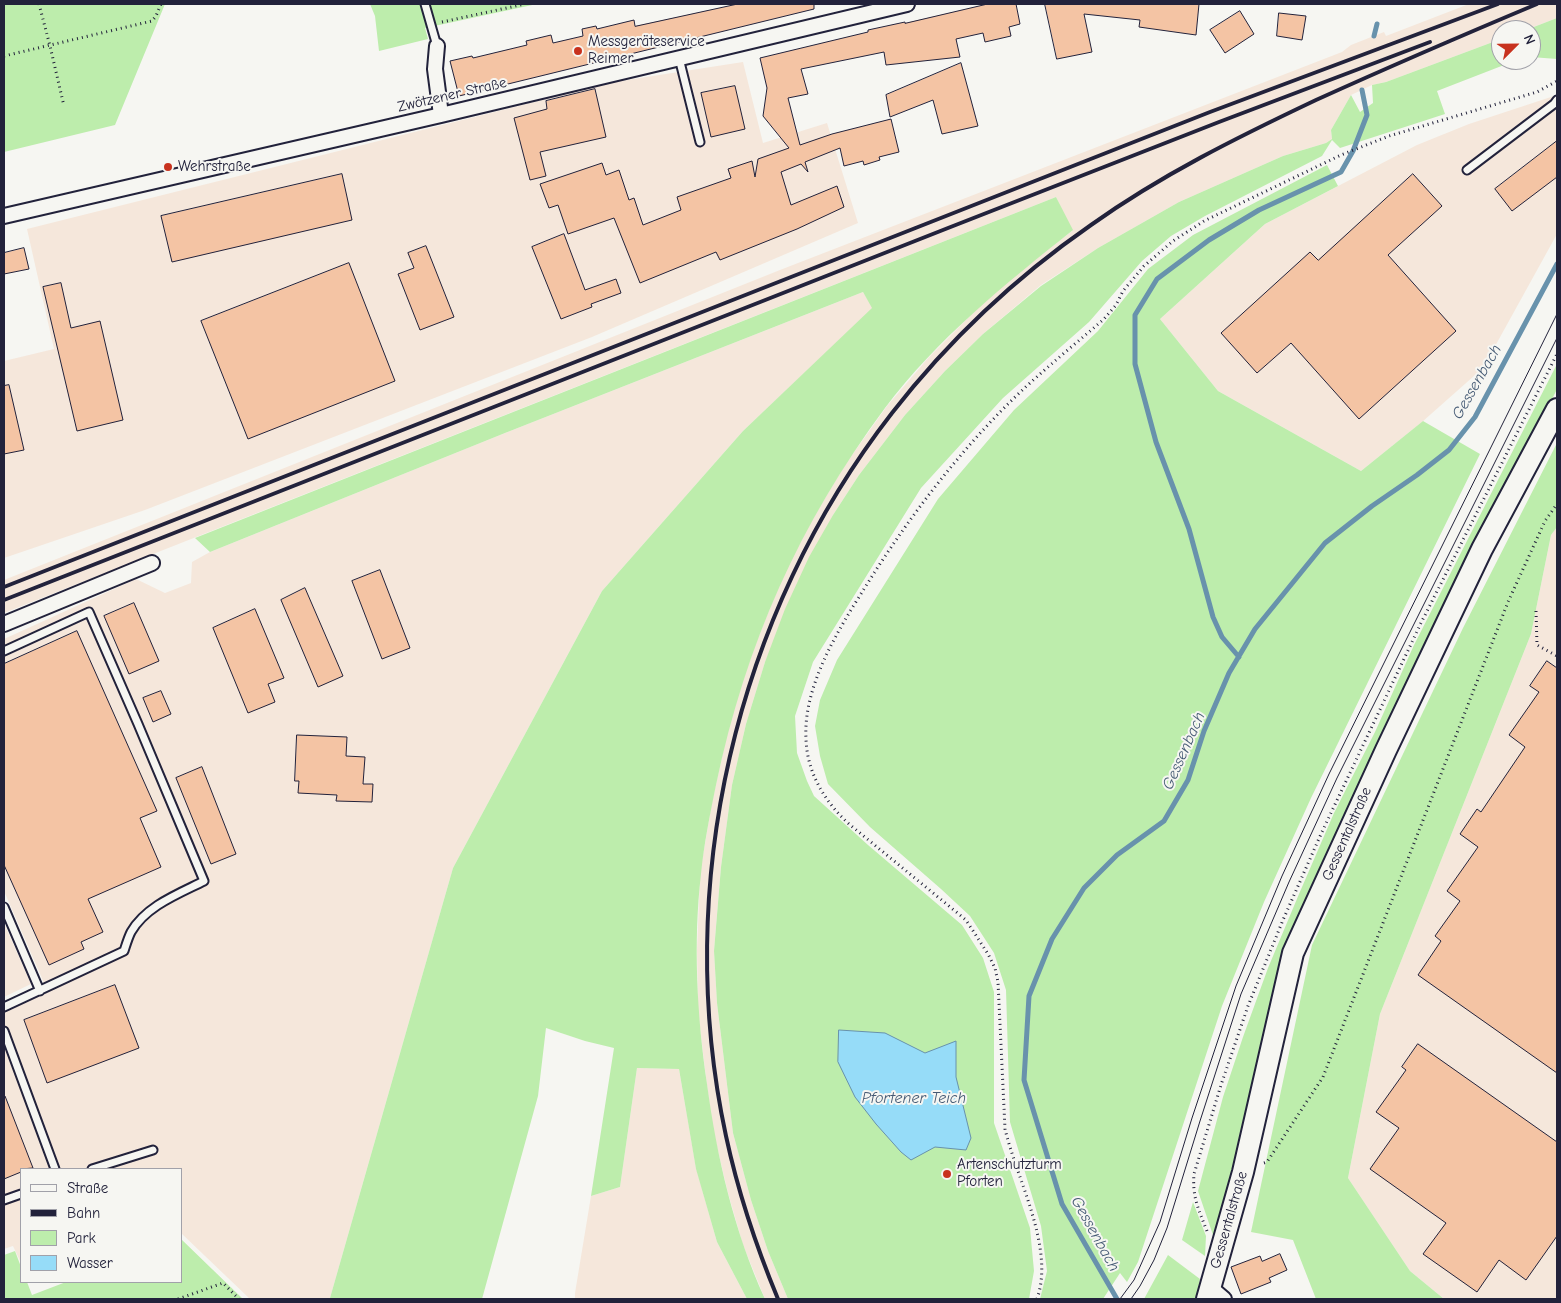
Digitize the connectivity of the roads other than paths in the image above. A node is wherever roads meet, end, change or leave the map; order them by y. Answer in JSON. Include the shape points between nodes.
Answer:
{"nodes":[{"id":1,"x":425,"y":4,"type":"edge"},
{"id":2,"x":907,"y":4,"type":"edge"},
{"id":3,"x":437,"y":46,"type":"joint"},
{"id":4,"x":679,"y":58,"type":"junction"},
{"id":5,"x":1557,"y":100,"type":"edge"},
{"id":6,"x":441,"y":115,"type":"junction"},
{"id":7,"x":700,"y":142,"type":"dead end"},
{"id":8,"x":1467,"y":170,"type":"dead end"},
{"id":9,"x":4,"y":216,"type":"edge"},
{"id":10,"x":1557,"y":409,"type":"edge"},
{"id":11,"x":152,"y":563,"type":"dead end"},
{"id":12,"x":4,"y":624,"type":"edge"},
{"id":13,"x":4,"y":651,"type":"edge"},
{"id":14,"x":4,"y":907,"type":"edge"},
{"id":15,"x":40,"y":991,"type":"junction"},
{"id":16,"x":4,"y":1007,"type":"edge"},
{"id":17,"x":4,"y":1031,"type":"edge"},
{"id":18,"x":153,"y":1150,"type":"dead end"},
{"id":19,"x":56,"y":1168,"type":"edge"},
{"id":20,"x":95,"y":1168,"type":"edge"},
{"id":21,"x":20,"y":1194,"type":"edge"},
{"id":22,"x":4,"y":1200,"type":"edge"},
{"id":23,"x":1214,"y":1295,"type":"edge"}],
"edges":[{"from":1,"to":3,"type":"lane"},
{"from":2,"to":4,"type":"street","name":"Zwötzener Straße"},
{"from":3,"to":6,"type":"street","via":[[435,69]]},
{"from":4,"to":6,"type":"street","name":"Zwötzener Straße"},
{"from":4,"to":7,"type":"lane"},
{"from":5,"to":8,"type":"lane"},
{"from":6,"to":9,"type":"street","name":"Zwötzener Straße"},
{"from":10,"to":23,"type":"main road","name":"Gessentalstraße","via":[[1482,549],[1293,953]]},
{"from":11,"to":12,"type":"street"},
{"from":13,"to":15,"type":"lane","via":[[89,612],[204,881],[157,906],[142,918],[131,932],[124,951]]},
{"from":14,"to":15,"type":"lane"},
{"from":15,"to":16,"type":"lane"},
{"from":17,"to":19,"type":"lane"},
{"from":18,"to":20,"type":"lane"},
{"from":21,"to":22,"type":"lane"}]}
